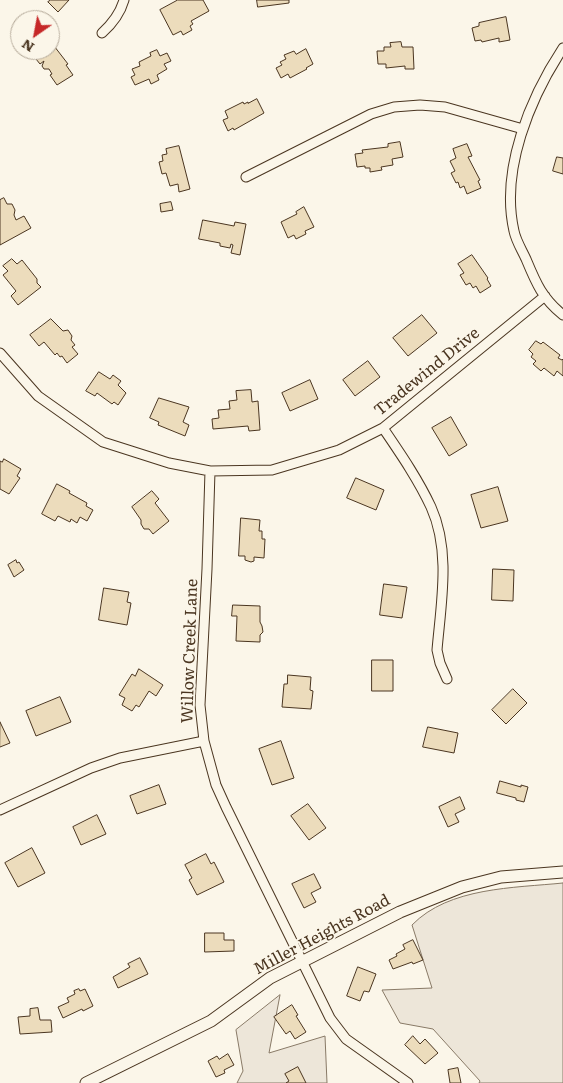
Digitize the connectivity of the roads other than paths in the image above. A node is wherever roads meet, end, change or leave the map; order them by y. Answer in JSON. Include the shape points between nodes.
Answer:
{"nodes":[{"id":1,"x":124,"y":0,"type":"edge"},
{"id":2,"x":102,"y":33,"type":"dead end"},
{"id":3,"x":563,"y":48,"type":"edge"},
{"id":4,"x":523,"y":129,"type":"junction"},
{"id":5,"x":246,"y":177,"type":"dead end"},
{"id":6,"x":545,"y":296,"type":"junction"},
{"id":7,"x":563,"y":315,"type":"edge"},
{"id":8,"x":0,"y":353,"type":"edge"},
{"id":9,"x":384,"y":428,"type":"junction"},
{"id":10,"x":210,"y":471,"type":"junction"},
{"id":11,"x":447,"y":678,"type":"dead end"},
{"id":12,"x":204,"y":741,"type":"junction"},
{"id":13,"x":0,"y":810,"type":"edge"},
{"id":14,"x":563,"y":872,"type":"edge"},
{"id":15,"x":303,"y":960,"type":"junction"},
{"id":16,"x":86,"y":1083,"type":"edge"},
{"id":17,"x":408,"y":1083,"type":"edge"}],
"edges":[{"from":1,"to":2,"type":"street","via":[[116,17]]},
{"from":3,"to":4,"type":"street","via":[[536,94]]},
{"from":4,"to":5,"type":"street","via":[[445,107],[394,107],[371,114]]},
{"from":4,"to":6,"type":"street","via":[[512,184],[511,212],[514,233],[537,286]]},
{"from":6,"to":7,"type":"street"},
{"from":6,"to":9,"type":"street","name":"Tradewind Drive"},
{"from":8,"to":10,"type":"street","name":"Tradewind Drive","via":[[38,396],[103,442],[169,463]]},
{"from":9,"to":10,"type":"street","name":"Tradewind Drive","via":[[340,450],[272,470]]},
{"from":9,"to":11,"type":"street","via":[[431,507],[438,528],[443,561],[437,650]]},
{"from":10,"to":12,"type":"street","name":"Willow Creek Lane","via":[[200,705]]},
{"from":12,"to":13,"type":"street","via":[[120,758]]},
{"from":12,"to":15,"type":"street","name":"Willow Creek Lane","via":[[216,785]]},
{"from":14,"to":15,"type":"street","name":"Miller Heights Road","via":[[501,877],[455,889]]},
{"from":15,"to":16,"type":"street","name":"Miller Heights Road","via":[[270,978],[211,1021]]},
{"from":15,"to":17,"type":"street","name":"Willow Creek Lane","via":[[336,1027],[358,1049]]}]}
